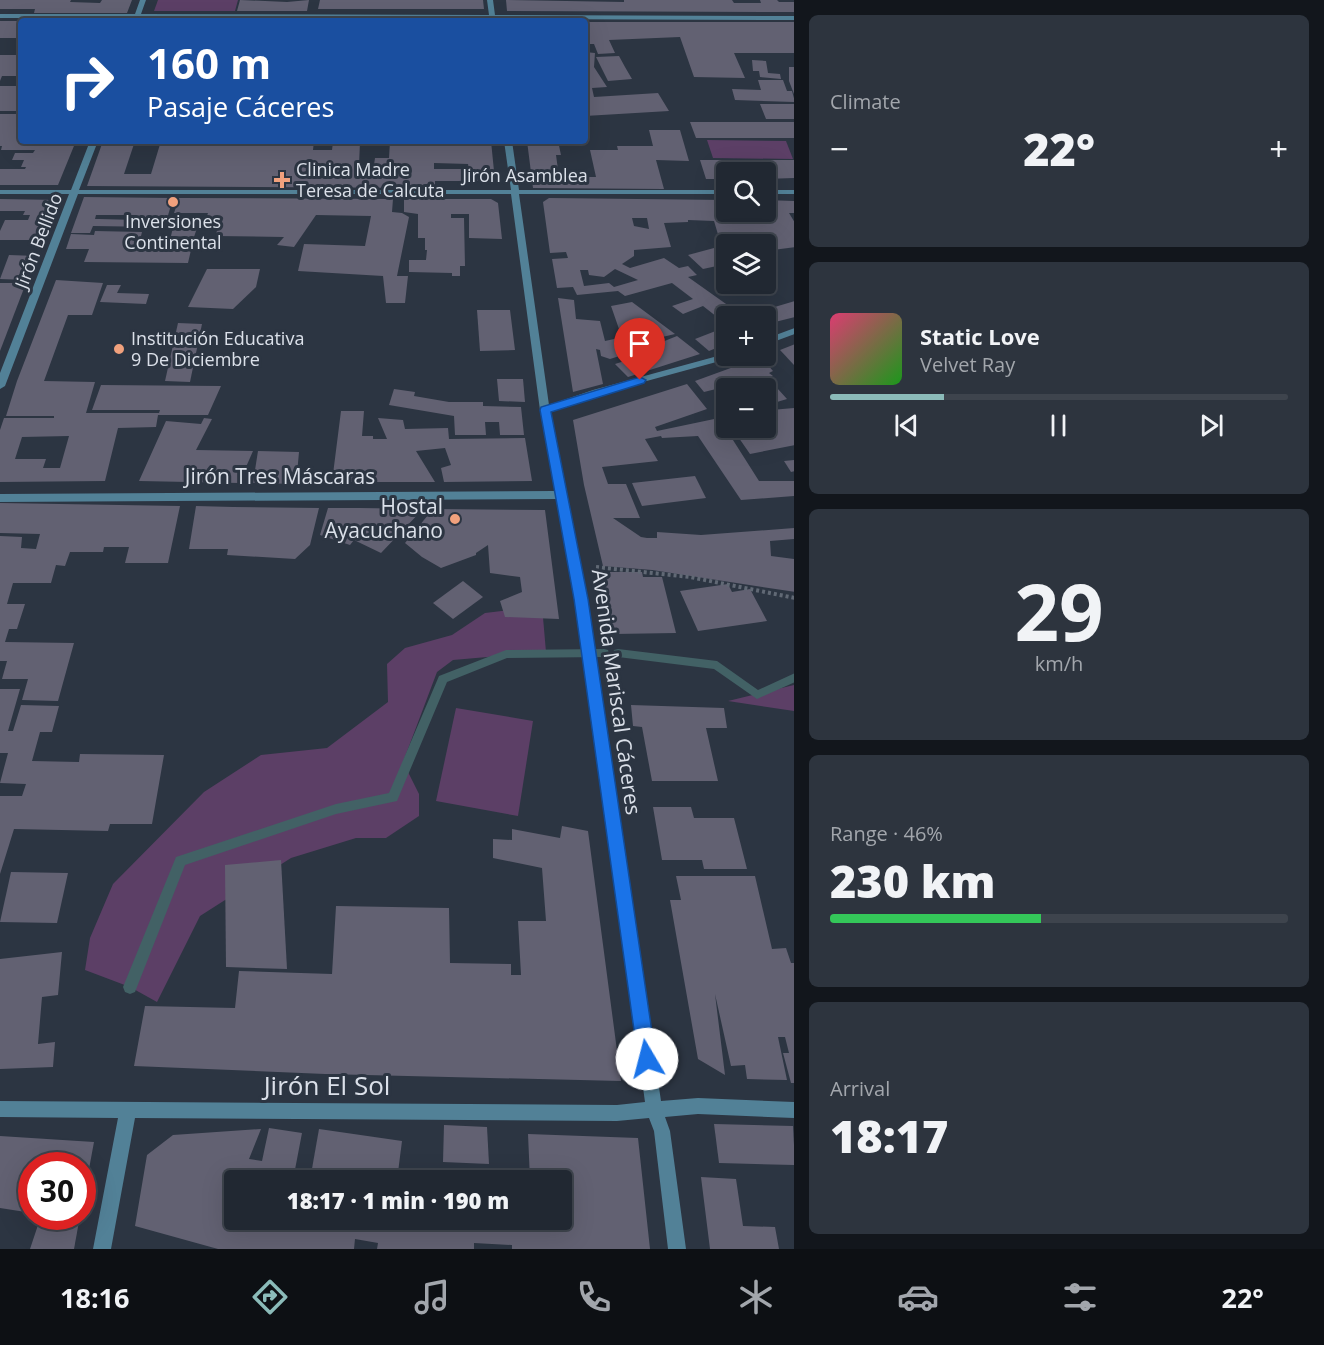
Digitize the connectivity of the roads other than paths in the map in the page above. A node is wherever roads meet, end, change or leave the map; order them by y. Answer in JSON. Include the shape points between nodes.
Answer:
{"nodes":[{"id":1,"x":143,"y":0,"type":"edge"},
{"id":2,"x":490,"y":0,"type":"edge"},
{"id":3,"x":0,"y":16,"type":"edge"},
{"id":4,"x":91,"y":18,"type":"edge"},
{"id":5,"x":137,"y":18,"type":"edge"},
{"id":6,"x":493,"y":18,"type":"edge"},
{"id":7,"x":794,"y":18,"type":"edge"},
{"id":8,"x":588,"y":19,"type":"edge"},
{"id":9,"x":93,"y":144,"type":"edge"},
{"id":10,"x":508,"y":144,"type":"edge"},
{"id":11,"x":0,"y":192,"type":"edge"},
{"id":12,"x":76,"y":192,"type":"junction"},
{"id":13,"x":515,"y":192,"type":"junction"},
{"id":14,"x":716,"y":192,"type":"edge"},
{"id":15,"x":776,"y":192,"type":"edge"},
{"id":16,"x":794,"y":192,"type":"edge"},
{"id":17,"x":794,"y":331,"type":"edge"},
{"id":18,"x":776,"y":338,"type":"edge"},
{"id":19,"x":716,"y":359,"type":"edge"},
{"id":20,"x":0,"y":386,"type":"edge"},
{"id":21,"x":545,"y":410,"type":"junction"},
{"id":22,"x":561,"y":495,"type":"junction"},
{"id":23,"x":0,"y":498,"type":"edge"},
{"id":24,"x":0,"y":1108,"type":"edge"},
{"id":25,"x":128,"y":1110,"type":"junction"},
{"id":26,"x":654,"y":1110,"type":"junction"},
{"id":27,"x":794,"y":1110,"type":"edge"},
{"id":28,"x":102,"y":1249,"type":"edge"},
{"id":29,"x":677,"y":1249,"type":"edge"}],
"edges":[{"from":1,"to":5,"type":"street"},
{"from":2,"to":6,"type":"street"},
{"from":3,"to":4,"type":"street"},
{"from":7,"to":8,"type":"street"},
{"from":9,"to":12,"type":"street","name":"Jirón Bellido"},
{"from":10,"to":13,"type":"street","name":"Avenida Mariscal Cáceres"},
{"from":11,"to":12,"type":"street","name":"Jirón Asamblea"},
{"from":12,"to":13,"type":"street","name":"Jirón Asamblea"},
{"from":12,"to":20,"type":"street","name":"Jirón Bellido"},
{"from":13,"to":14,"type":"street","name":"Jirón Asamblea"},
{"from":13,"to":21,"type":"street","name":"Avenida Mariscal Cáceres"},
{"from":15,"to":16,"type":"street"},
{"from":17,"to":18,"type":"street"},
{"from":19,"to":21,"type":"street"},
{"from":21,"to":22,"type":"street","name":"Avenida Mariscal Cáceres"},
{"from":22,"to":23,"type":"street","name":"Jirón Tres Máscaras"},
{"from":22,"to":26,"type":"street","name":"Avenida Mariscal Cáceres","via":[[581,599]]},
{"from":24,"to":25,"type":"street","name":"Jirón El Sol"},
{"from":25,"to":26,"type":"street","name":"Jirón El Sol"},
{"from":25,"to":28,"type":"street"},
{"from":26,"to":27,"type":"street","name":"Jirón El Sol","via":[[698,1106]]},
{"from":26,"to":29,"type":"street","name":"Avenida Mariscal Cáceres","via":[[662,1131]]}]}
